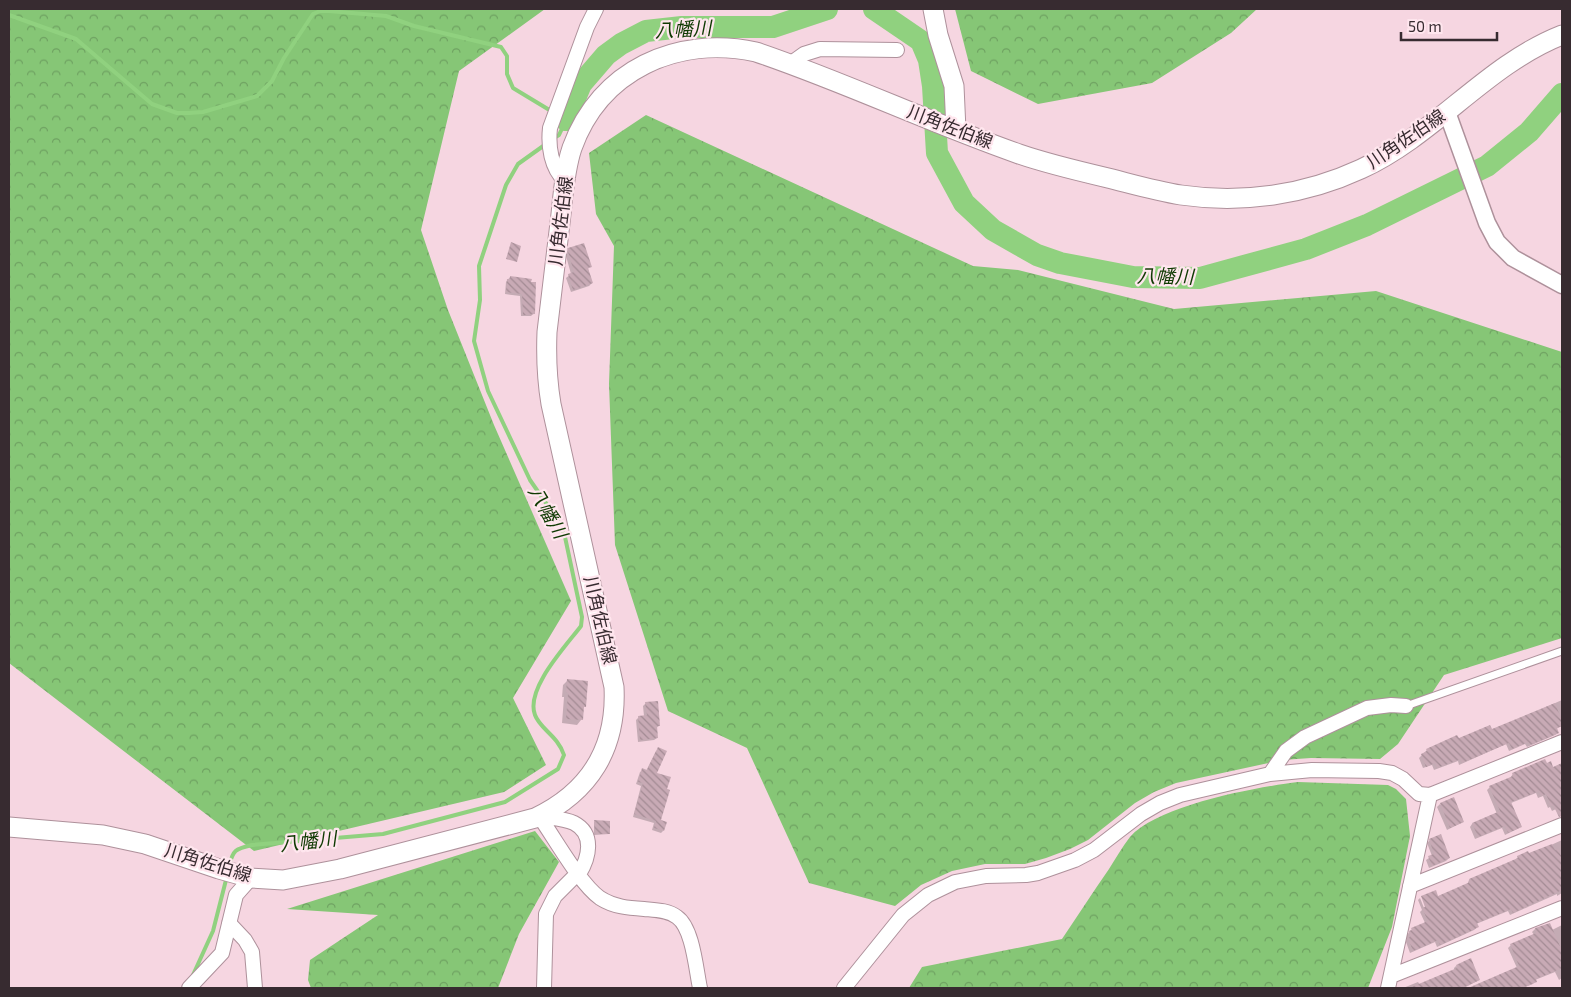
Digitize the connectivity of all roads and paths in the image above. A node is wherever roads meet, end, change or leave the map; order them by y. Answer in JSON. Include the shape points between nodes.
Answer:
{"nodes":[{"id":1,"x":596,"y":9,"type":"edge"},
{"id":2,"x":933,"y":9,"type":"edge"},
{"id":3,"x":1562,"y":35,"type":"edge"},
{"id":4,"x":897,"y":50,"type":"dead end"},
{"id":5,"x":790,"y":64,"type":"junction"},
{"id":6,"x":1450,"y":120,"type":"junction"},
{"id":7,"x":955,"y":129,"type":"junction"},
{"id":8,"x":565,"y":181,"type":"junction"},
{"id":9,"x":1562,"y":285,"type":"edge"},
{"id":10,"x":1562,"y":651,"type":"edge"},
{"id":11,"x":1406,"y":706,"type":"joint"},
{"id":12,"x":1562,"y":742,"type":"edge"},
{"id":13,"x":1270,"y":774,"type":"junction"},
{"id":14,"x":1430,"y":795,"type":"junction"},
{"id":15,"x":539,"y":816,"type":"junction"},
{"id":16,"x":1562,"y":825,"type":"edge"},
{"id":17,"x":9,"y":827,"type":"edge"},
{"id":18,"x":579,"y":874,"type":"junction"},
{"id":19,"x":245,"y":876,"type":"junction"},
{"id":20,"x":1410,"y":886,"type":"junction"},
{"id":21,"x":1562,"y":908,"type":"edge"},
{"id":22,"x":229,"y":923,"type":"junction"},
{"id":23,"x":1390,"y":982,"type":"edge"},
{"id":24,"x":189,"y":988,"type":"edge"},
{"id":25,"x":256,"y":988,"type":"edge"},
{"id":26,"x":544,"y":988,"type":"edge"},
{"id":27,"x":700,"y":988,"type":"edge"},
{"id":28,"x":844,"y":988,"type":"edge"}],
"edges":[{"from":1,"to":8,"type":"street","via":[[550,128],[554,167]]},
{"from":2,"to":7,"type":"main road","via":[[954,86]]},
{"from":3,"to":6,"type":"main road","name":"川角佐伯線","via":[[1512,62]]},
{"from":4,"to":5,"type":"street","via":[[820,49],[804,54]]},
{"from":5,"to":7,"type":"main road","name":"川角佐伯線"},
{"from":5,"to":8,"type":"main road","name":"川角佐伯線","via":[[756,52],[724,47],[691,48],[645,64],[618,82],[586,120],[572,149]]},
{"from":6,"to":7,"type":"main road","name":"川角佐伯線","via":[[1356,172],[1297,191],[1251,198],[1204,197],[1158,190],[1019,154]]},
{"from":6,"to":9,"type":"street","via":[[1492,233],[1505,251]]},
{"from":8,"to":15,"type":"main road","name":"川角佐伯線","via":[[547,332],[547,381],[612,672],[615,702],[611,731],[592,772],[561,804]]},
{"from":10,"to":11,"type":"lane"},
{"from":11,"to":13,"type":"street","via":[[1367,708],[1331,724],[1295,744]]},
{"from":12,"to":14,"type":"street"},
{"from":13,"to":14,"type":"street","via":[[1298,770],[1380,771],[1403,778],[1419,794]]},
{"from":13,"to":28,"type":"street","via":[[1200,789],[1160,803],[1094,850],[1050,870],[1026,875],[986,876],[941,888],[903,915]]},
{"from":14,"to":20,"type":"street"},
{"from":15,"to":18,"type":"street"},
{"from":15,"to":18,"type":"street","via":[[574,823],[582,830],[588,839],[589,849]]},
{"from":15,"to":19,"type":"main road","name":"川角佐伯線","via":[[340,869],[283,880]]},
{"from":16,"to":20,"type":"street"},
{"from":17,"to":19,"type":"main road","name":"川角佐伯線","via":[[103,835],[145,844]]},
{"from":18,"to":26,"type":"street","via":[[555,896],[546,914]]},
{"from":18,"to":27,"type":"street","via":[[591,890],[609,903],[662,911],[677,917],[689,935]]},
{"from":19,"to":22,"type":"street"},
{"from":20,"to":23,"type":"street"},
{"from":21,"to":23,"type":"street"},
{"from":22,"to":24,"type":"street","via":[[222,953]]},
{"from":22,"to":25,"type":"street","via":[[252,952]]}]}
